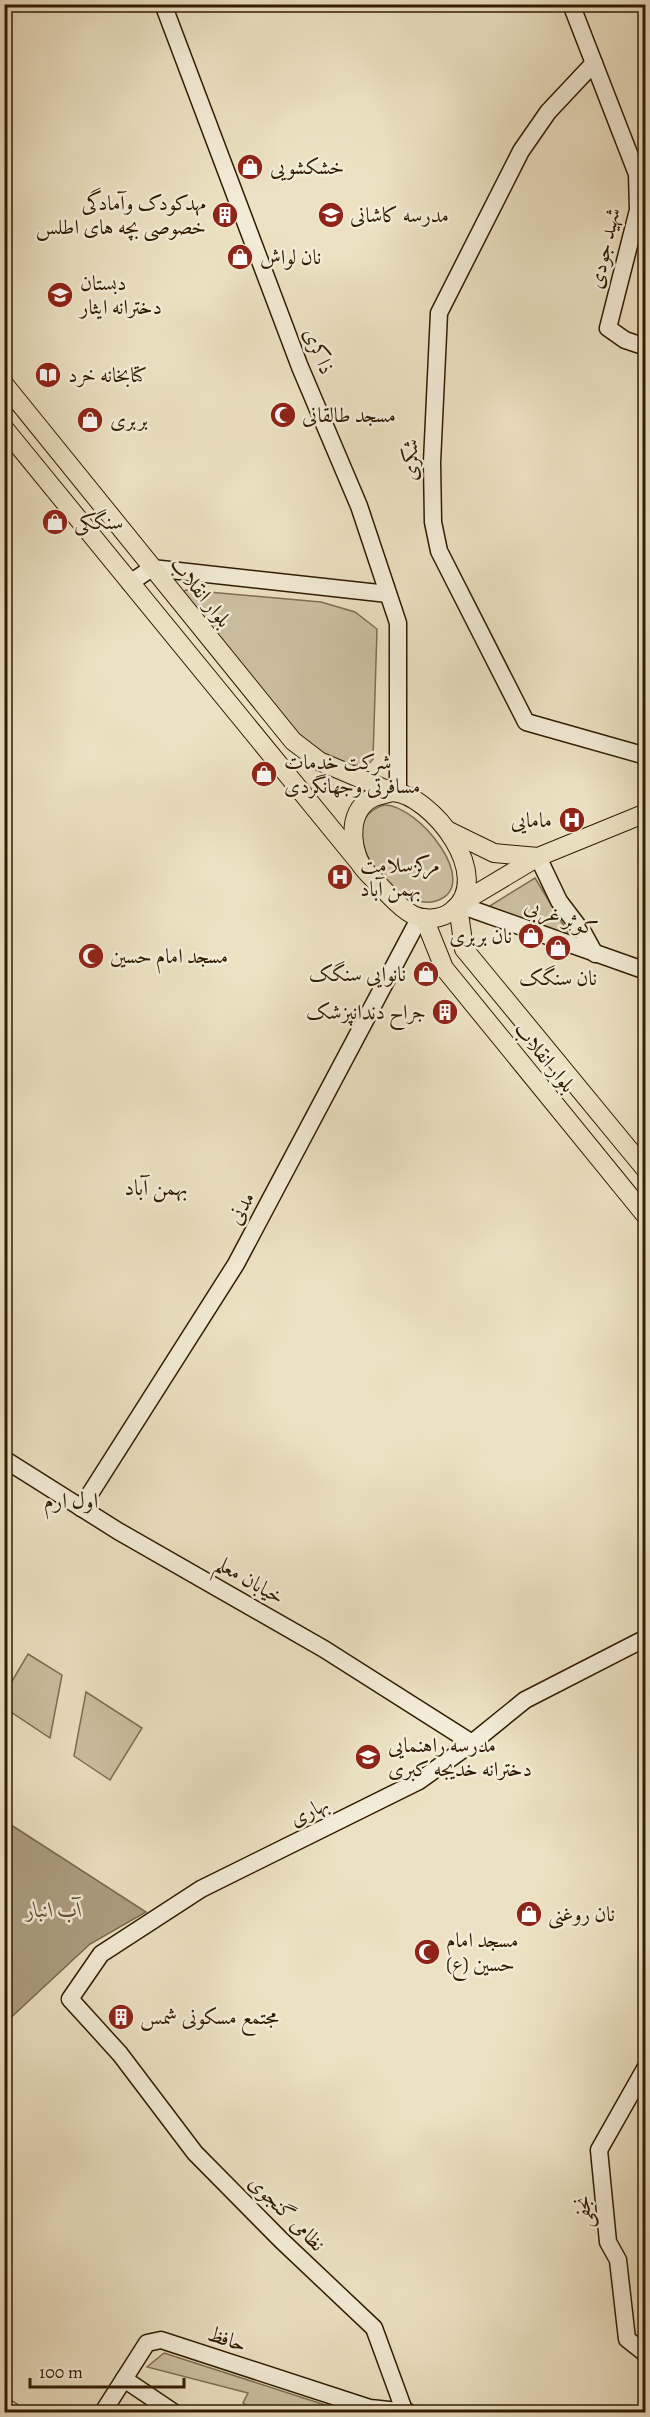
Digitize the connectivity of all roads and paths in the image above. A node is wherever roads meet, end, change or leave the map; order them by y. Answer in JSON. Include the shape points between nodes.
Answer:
{"nodes":[{"id":1,"x":164,"y":4,"type":"edge"},
{"id":2,"x":571,"y":4,"type":"edge"},
{"id":3,"x":594,"y":63,"type":"junction"},
{"id":4,"x":645,"y":347,"type":"edge"},
{"id":5,"x":4,"y":384,"type":"edge"},
{"id":6,"x":4,"y":428,"type":"edge"},
{"id":7,"x":152,"y":568,"type":"junction"},
{"id":8,"x":130,"y":583,"type":"junction"},
{"id":9,"x":388,"y":594,"type":"junction"},
{"id":10,"x":645,"y":756,"type":"edge"},
{"id":11,"x":395,"y":792,"type":"junction"},
{"id":12,"x":645,"y":813,"type":"edge"},
{"id":13,"x":448,"y":831,"type":"junction"},
{"id":14,"x":537,"y":857,"type":"junction"},
{"id":15,"x":362,"y":866,"type":"junction"},
{"id":16,"x":460,"y":905,"type":"junction"},
{"id":17,"x":422,"y":918,"type":"junction"},
{"id":18,"x":595,"y":954,"type":"junction"},
{"id":19,"x":645,"y":971,"type":"edge"},
{"id":20,"x":645,"y":1170,"type":"edge"},
{"id":21,"x":645,"y":1216,"type":"edge"},
{"id":22,"x":4,"y":1459,"type":"edge"},
{"id":23,"x":81,"y":1508,"type":"junction"},
{"id":24,"x":645,"y":1638,"type":"edge"},
{"id":25,"x":472,"y":1743,"type":"junction"},
{"id":26,"x":120,"y":2054,"type":"joint"},
{"id":27,"x":645,"y":2067,"type":"edge"},
{"id":28,"x":645,"y":2354,"type":"edge"},
{"id":29,"x":124,"y":2379,"type":"junction"},
{"id":30,"x":4,"y":2407,"type":"edge"},
{"id":31,"x":12,"y":2412,"type":"edge"},
{"id":32,"x":103,"y":2412,"type":"edge"},
{"id":33,"x":173,"y":2412,"type":"edge"},
{"id":34,"x":405,"y":2412,"type":"edge"}],
"edges":[{"from":1,"to":9,"type":"street","name":"ذاکری","via":[[300,367],[359,506]]},
{"from":2,"to":3,"type":"street","name":"شهید جودی"},
{"from":3,"to":4,"type":"street","name":"شهید جودی","via":[[637,174],[638,210],[608,328]]},
{"from":3,"to":10,"type":"street","name":"شکری","via":[[548,112],[521,151],[439,313],[433,522],[439,551],[526,722]]},
{"from":5,"to":7,"type":"main road","name":"بلوار انقلاب"},
{"from":6,"to":8,"type":"main road"},
{"from":7,"to":8,"type":"street"},
{"from":7,"to":9,"type":"street"},
{"from":7,"to":11,"type":"main road","name":"بلوار انقلاب","via":[[293,741],[319,761]]},
{"from":8,"to":15,"type":"main road"},
{"from":9,"to":11,"type":"street","name":"ذاکری","via":[[398,623]]},
{"from":11,"to":13,"type":"main road","via":[[415,801]]},
{"from":11,"to":15,"type":"main road","via":[[374,797],[357,814],[354,845]]},
{"from":12,"to":14,"type":"main road"},
{"from":13,"to":14,"type":"main road","via":[[494,854]]},
{"from":13,"to":16,"type":"main road","via":[[464,857],[467,875]]},
{"from":14,"to":16,"type":"main road"},
{"from":14,"to":18,"type":"street","via":[[559,901]]},
{"from":15,"to":17,"type":"main road","via":[[403,909]]},
{"from":16,"to":17,"type":"main road","via":[[449,914]]},
{"from":16,"to":18,"type":"street","name":"کوثر غربی"},
{"from":16,"to":20,"type":"main road","name":"بلوار انقلاب","via":[[464,949]]},
{"from":17,"to":21,"type":"main road","name":"بلوار انقلاب","via":[[444,968]]},
{"from":17,"to":23,"type":"street","name":"مدنی","via":[[236,1264]]},
{"from":18,"to":19,"type":"street","name":"کوثر غربی"},
{"from":22,"to":23,"type":"street","name":"خیابان معلم"},
{"from":23,"to":25,"type":"street","name":"خیابان معلم","via":[[324,1649]]},
{"from":24,"to":25,"type":"street","name":"بهاری","via":[[525,1700]]},
{"from":25,"to":26,"type":"street","name":"بهاری","via":[[419,1781],[201,1890],[101,1954],[70,1999]]},
{"from":26,"to":34,"type":"street","name":"نظامی گنجوی","via":[[195,2153],[374,2328]]},
{"from":27,"to":28,"type":"street","name":"نجفی","via":[[599,2150],[608,2242],[618,2260],[627,2339]]},
{"from":29,"to":32,"type":"street","name":"حافظ"},
{"from":29,"to":33,"type":"street"},
{"from":29,"to":34,"type":"street","name":"حافظ","via":[[147,2343],[160,2340],[370,2408]]},
{"from":30,"to":31,"type":"main road"}]}
